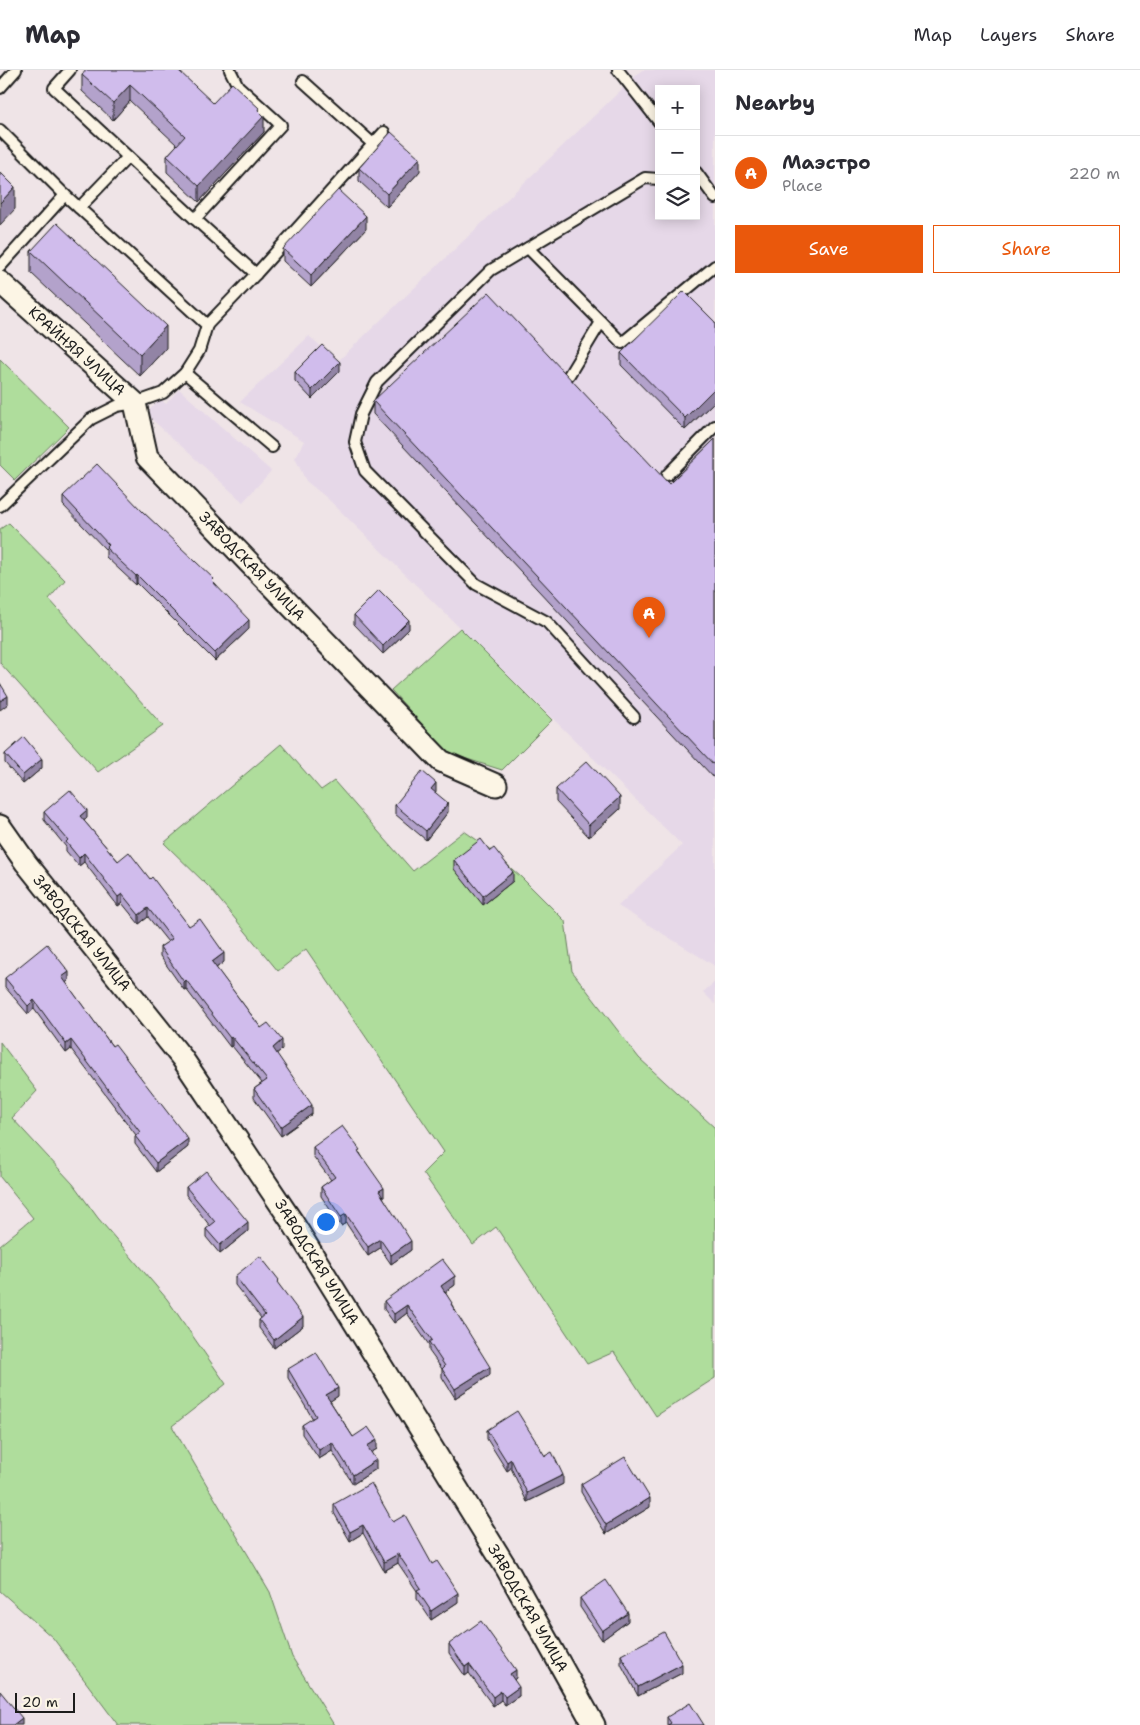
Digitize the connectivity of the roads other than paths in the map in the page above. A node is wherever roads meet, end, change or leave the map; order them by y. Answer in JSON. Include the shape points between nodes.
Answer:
{"nodes":[{"id":1,"x":16,"y":70,"type":"edge"},
{"id":2,"x":70,"y":70,"type":"edge"},
{"id":3,"x":230,"y":70,"type":"edge"},
{"id":4,"x":618,"y":70,"type":"edge"},
{"id":5,"x":303,"y":81,"type":"dead end"},
{"id":6,"x":0,"y":88,"type":"edge"},
{"id":7,"x":655,"y":117,"type":"edge"},
{"id":8,"x":0,"y":130,"type":"edge"},
{"id":9,"x":384,"y":132,"type":"dead end"},
{"id":10,"x":373,"y":144,"type":"junction"},
{"id":11,"x":128,"y":157,"type":"junction"},
{"id":12,"x":655,"y":179,"type":"edge"},
{"id":13,"x":715,"y":180,"type":"edge"},
{"id":14,"x":700,"y":181,"type":"edge"},
{"id":15,"x":65,"y":195,"type":"junction"},
{"id":16,"x":715,"y":198,"type":"edge"},
{"id":17,"x":79,"y":208,"type":"junction"},
{"id":18,"x":195,"y":219,"type":"junction"},
{"id":19,"x":528,"y":248,"type":"junction"},
{"id":20,"x":715,"y":266,"type":"edge"},
{"id":21,"x":0,"y":267,"type":"edge"},
{"id":22,"x":256,"y":274,"type":"junction"},
{"id":23,"x":0,"y":282,"type":"edge"},
{"id":24,"x":601,"y":322,"type":"junction"},
{"id":25,"x":207,"y":325,"type":"junction"},
{"id":26,"x":185,"y":373,"type":"junction"},
{"id":27,"x":570,"y":375,"type":"edge"},
{"id":28,"x":133,"y":401,"type":"junction"},
{"id":29,"x":715,"y":426,"type":"edge"},
{"id":30,"x":272,"y":447,"type":"dead end"},
{"id":31,"x":667,"y":475,"type":"dead end"},
{"id":32,"x":0,"y":506,"type":"edge"},
{"id":33,"x":634,"y":717,"type":"dead end"},
{"id":34,"x":496,"y":785,"type":"dead end"},
{"id":35,"x":0,"y":826,"type":"edge"},
{"id":36,"x":594,"y":1725,"type":"edge"}],
"edges":[{"from":1,"to":6,"type":"lane"},
{"from":2,"to":11,"type":"lane","via":[[54,88]]},
{"from":3,"to":18,"type":"lane","via":[[238,86],[281,125]]},
{"from":4,"to":7,"type":"lane"},
{"from":5,"to":10,"type":"lane"},
{"from":8,"to":15,"type":"lane"},
{"from":9,"to":10,"type":"lane"},
{"from":10,"to":22,"type":"lane"},
{"from":11,"to":17,"type":"lane"},
{"from":11,"to":18,"type":"lane"},
{"from":12,"to":19,"type":"lane","via":[[645,178]]},
{"from":13,"to":14,"type":"lane"},
{"from":14,"to":16,"type":"lane"},
{"from":15,"to":17,"type":"lane"},
{"from":15,"to":21,"type":"lane"},
{"from":17,"to":25,"type":"lane"},
{"from":18,"to":22,"type":"lane"},
{"from":19,"to":24,"type":"lane"},
{"from":19,"to":33,"type":"lane","via":[[491,270],[377,382],[361,414],[354,442],[365,470],[476,584],[547,622]]},
{"from":20,"to":24,"type":"lane","via":[[622,343]]},
{"from":22,"to":25,"type":"lane"},
{"from":23,"to":28,"type":"street","name":"КРАЙНЯЯ УЛИЦА"},
{"from":24,"to":27,"type":"lane"},
{"from":25,"to":26,"type":"lane","via":[[199,351]]},
{"from":26,"to":28,"type":"lane","via":[[163,393]]},
{"from":26,"to":30,"type":"lane"},
{"from":28,"to":32,"type":"lane","via":[[91,419]]},
{"from":28,"to":34,"type":"street","name":"ЗАВОДСКАЯ УЛИЦА","via":[[147,457],[441,761]]},
{"from":29,"to":31,"type":"lane"},
{"from":35,"to":36,"type":"street","name":"ЗАВОДСКАЯ УЛИЦА","via":[[182,1058],[293,1223],[507,1569]]}]}
